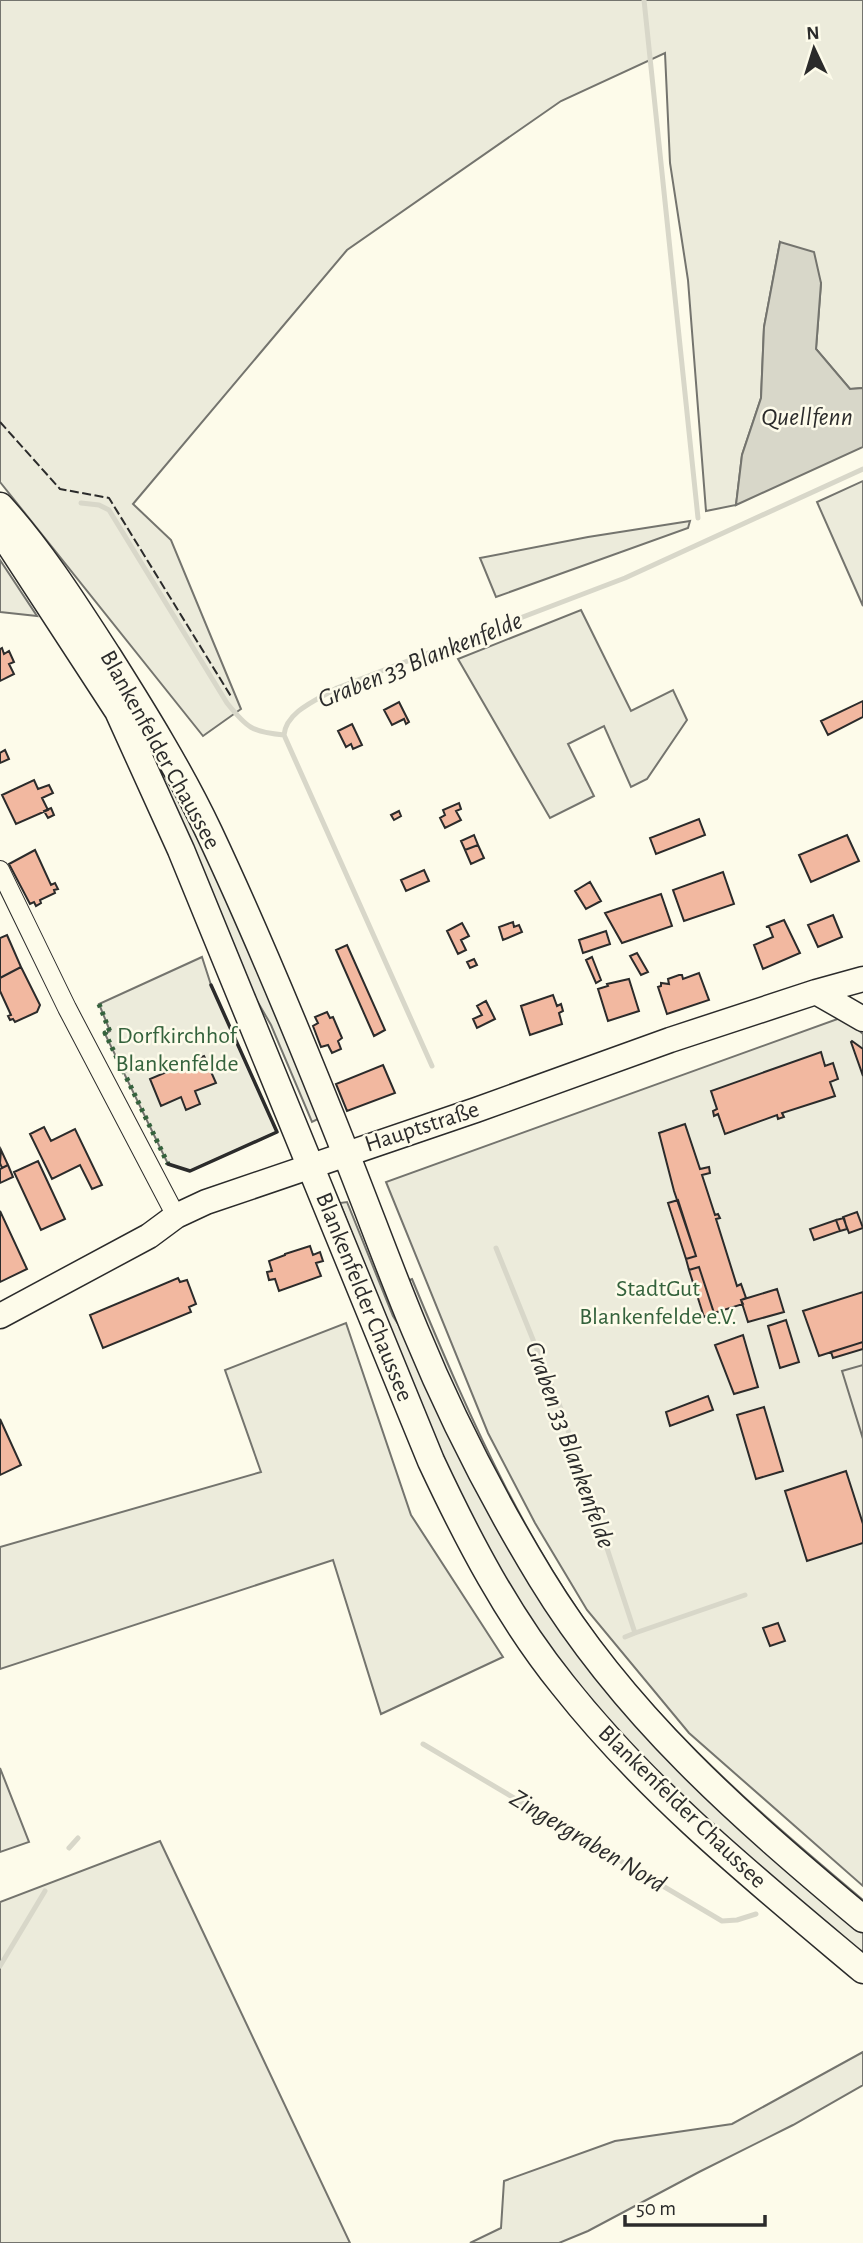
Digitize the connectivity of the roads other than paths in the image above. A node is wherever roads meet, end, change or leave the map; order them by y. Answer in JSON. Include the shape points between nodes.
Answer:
{"nodes":[{"id":1,"x":0,"y":506,"type":"edge"},
{"id":2,"x":0,"y":530,"type":"edge"},
{"id":3,"x":0,"y":870,"type":"edge"},
{"id":4,"x":863,"y":979,"type":"edge"},
{"id":5,"x":816,"y":992,"type":"junction"},
{"id":6,"x":863,"y":1019,"type":"edge"},
{"id":7,"x":346,"y":1152,"type":"junction"},
{"id":8,"x":310,"y":1165,"type":"junction"},
{"id":9,"x":176,"y":1216,"type":"junction"},
{"id":10,"x":0,"y":1316,"type":"edge"},
{"id":11,"x":863,"y":1919,"type":"edge"},
{"id":12,"x":863,"y":1970,"type":"edge"}],
"edges":[{"from":1,"to":7,"type":"main road","name":"Blankenfelder Chaussee","via":[[82,616],[172,761],[265,958]]},
{"from":2,"to":8,"type":"main road","name":"Blankenfelder Chaussee","via":[[118,711],[181,850]]},
{"from":3,"to":9,"type":"street"},
{"from":4,"to":5,"type":"street","name":"Hauptstraße"},
{"from":5,"to":6,"type":"street"},
{"from":5,"to":7,"type":"street","name":"Hauptstraße"},
{"from":7,"to":8,"type":"street","name":"Hauptstraße"},
{"from":7,"to":11,"type":"main road","name":"Blankenfelder Chaussee","via":[[417,1334],[467,1442],[521,1545],[570,1623],[669,1745],[766,1837]]},
{"from":8,"to":9,"type":"street","name":"Hauptstraße"},
{"from":8,"to":12,"type":"main road","name":"Blankenfelder Chaussee","via":[[431,1461],[506,1605],[561,1684],[618,1751],[718,1846]]},
{"from":9,"to":10,"type":"street","name":"Hauptstraße","via":[[149,1236]]}]}
